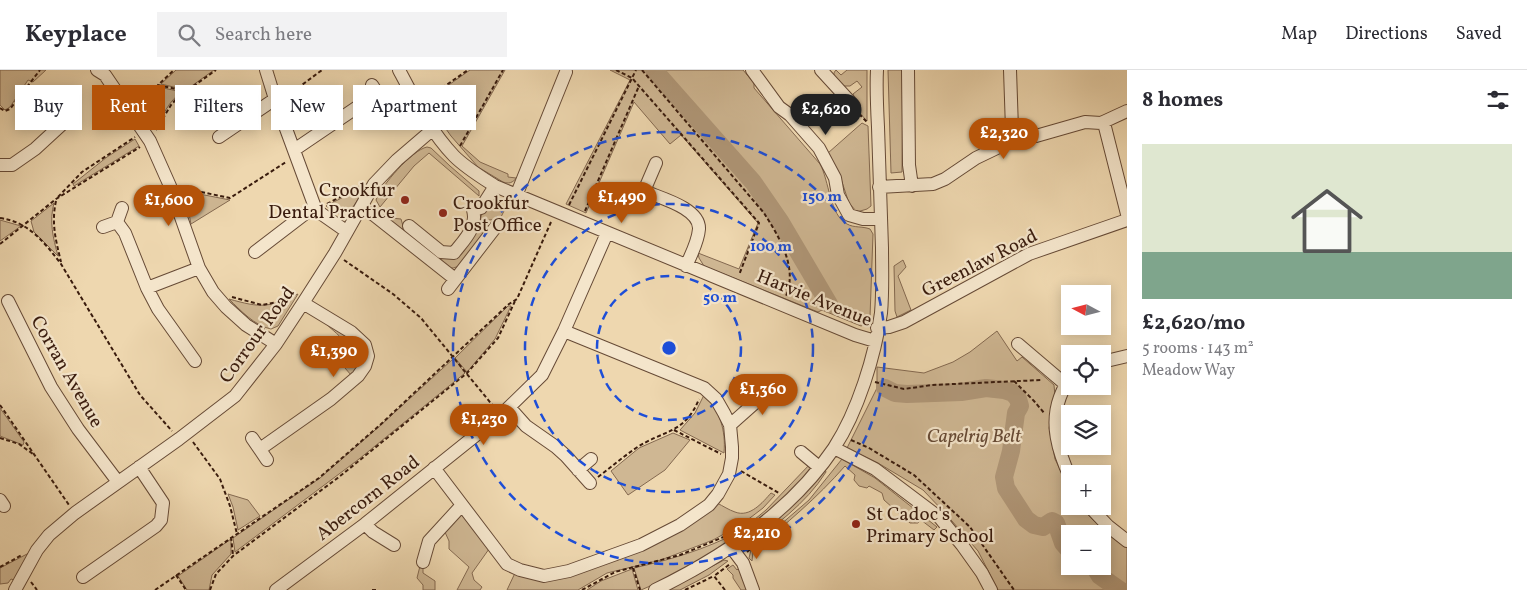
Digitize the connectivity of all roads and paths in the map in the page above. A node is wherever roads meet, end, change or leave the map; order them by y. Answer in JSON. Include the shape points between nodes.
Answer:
{"nodes":[{"id":1,"x":40,"y":70,"type":"edge"},
{"id":2,"x":174,"y":70,"type":"edge"},
{"id":3,"x":216,"y":70,"type":"edge"},
{"id":4,"x":266,"y":70,"type":"edge"},
{"id":5,"x":322,"y":70,"type":"edge"},
{"id":6,"x":399,"y":70,"type":"edge"},
{"id":7,"x":468,"y":70,"type":"edge"},
{"id":8,"x":503,"y":70,"type":"edge"},
{"id":9,"x":616,"y":70,"type":"edge"},
{"id":10,"x":636,"y":70,"type":"edge"},
{"id":11,"x":642,"y":70,"type":"edge"},
{"id":12,"x":752,"y":70,"type":"edge"},
{"id":13,"x":876,"y":70,"type":"edge"},
{"id":14,"x":908,"y":70,"type":"edge"},
{"id":15,"x":1010,"y":70,"type":"edge"},
{"id":16,"x":825,"y":71,"type":"edge"},
{"id":17,"x":104,"y":72,"type":"edge"},
{"id":18,"x":566,"y":72,"type":"dead end"},
{"id":19,"x":632,"y":78,"type":"junction"},
{"id":20,"x":113,"y":85,"type":"edge"},
{"id":21,"x":158,"y":85,"type":"edge"},
{"id":22,"x":195,"y":85,"type":"edge"},
{"id":23,"x":300,"y":85,"type":"edge"},
{"id":24,"x":407,"y":85,"type":"edge"},
{"id":25,"x":447,"y":85,"type":"edge"},
{"id":26,"x":271,"y":86,"type":"edge"},
{"id":27,"x":639,"y":86,"type":"junction"},
{"id":28,"x":175,"y":101,"type":"edge"},
{"id":29,"x":271,"y":104,"type":"edge"},
{"id":30,"x":854,"y":106,"type":"joint"},
{"id":31,"x":0,"y":108,"type":"edge"},
{"id":32,"x":353,"y":111,"type":"edge"},
{"id":33,"x":1127,"y":111,"type":"edge"},
{"id":34,"x":1104,"y":122,"type":"junction"},
{"id":35,"x":871,"y":125,"type":"dead end"},
{"id":36,"x":55,"y":130,"type":"edge"},
{"id":37,"x":142,"y":130,"type":"edge"},
{"id":38,"x":287,"y":130,"type":"edge"},
{"id":39,"x":432,"y":130,"type":"joint"},
{"id":40,"x":146,"y":136,"type":"junction"},
{"id":41,"x":1014,"y":136,"type":"junction"},
{"id":42,"x":219,"y":137,"type":"dead end"},
{"id":43,"x":295,"y":153,"type":"junction"},
{"id":44,"x":454,"y":156,"type":"junction"},
{"id":45,"x":656,"y":163,"type":"dead end"},
{"id":46,"x":0,"y":165,"type":"edge"},
{"id":47,"x":374,"y":184,"type":"junction"},
{"id":48,"x":170,"y":186,"type":"junction"},
{"id":49,"x":495,"y":186,"type":"junction"},
{"id":50,"x":912,"y":186,"type":"junction"},
{"id":51,"x":880,"y":187,"type":"junction"},
{"id":52,"x":644,"y":191,"type":"junction"},
{"id":53,"x":516,"y":196,"type":"junction"},
{"id":54,"x":56,"y":199,"type":"junction"},
{"id":55,"x":639,"y":204,"type":"dead end"},
{"id":56,"x":122,"y":208,"type":"dead end"},
{"id":57,"x":361,"y":208,"type":"junction"},
{"id":58,"x":316,"y":210,"type":"junction"},
{"id":59,"x":559,"y":214,"type":"junction"},
{"id":60,"x":1127,"y":214,"type":"edge"},
{"id":61,"x":0,"y":218,"type":"edge"},
{"id":62,"x":881,"y":219,"type":"junction"},
{"id":63,"x":1127,"y":220,"type":"edge"},
{"id":64,"x":117,"y":222,"type":"junction"},
{"id":65,"x":580,"y":222,"type":"junction"},
{"id":66,"x":498,"y":224,"type":"dead end"},
{"id":67,"x":25,"y":225,"type":"junction"},
{"id":68,"x":409,"y":226,"type":"dead end"},
{"id":69,"x":103,"y":227,"type":"dead end"},
{"id":70,"x":346,"y":231,"type":"junction"},
{"id":71,"x":606,"y":233,"type":"junction"},
{"id":72,"x":0,"y":244,"type":"edge"},
{"id":73,"x":254,"y":252,"type":"dead end"},
{"id":74,"x":335,"y":253,"type":"junction"},
{"id":75,"x":61,"y":264,"type":"junction"},
{"id":76,"x":686,"y":266,"type":"junction"},
{"id":77,"x":199,"y":268,"type":"junction"},
{"id":78,"x":734,"y":286,"type":"junction"},
{"id":79,"x":147,"y":288,"type":"junction"},
{"id":80,"x":306,"y":298,"type":"junction"},
{"id":81,"x":516,"y":299,"type":"junction"},
{"id":82,"x":8,"y":300,"type":"edge"},
{"id":83,"x":222,"y":302,"type":"junction"},
{"id":84,"x":782,"y":305,"type":"junction"},
{"id":85,"x":877,"y":328,"type":"junction"},
{"id":86,"x":564,"y":331,"type":"junction"},
{"id":87,"x":875,"y":341,"type":"junction"},
{"id":88,"x":276,"y":344,"type":"junction"},
{"id":89,"x":1018,"y":344,"type":"dead end"},
{"id":90,"x":1127,"y":356,"type":"edge"},
{"id":91,"x":454,"y":357,"type":"junction"},
{"id":92,"x":1111,"y":360,"type":"edge"},
{"id":93,"x":195,"y":361,"type":"dead end"},
{"id":94,"x":466,"y":373,"type":"junction"},
{"id":95,"x":1061,"y":377,"type":"edge"},
{"id":96,"x":866,"y":380,"type":"junction"},
{"id":97,"x":1041,"y":380,"type":"dead end"},
{"id":98,"x":1013,"y":381,"type":"junction"},
{"id":99,"x":704,"y":388,"type":"junction"},
{"id":100,"x":767,"y":388,"type":"dead end"},
{"id":101,"x":1062,"y":395,"type":"edge"},
{"id":102,"x":0,"y":405,"type":"edge"},
{"id":103,"x":505,"y":411,"type":"junction"},
{"id":104,"x":730,"y":425,"type":"junction"},
{"id":105,"x":1054,"y":426,"type":"junction"},
{"id":106,"x":674,"y":430,"type":"junction"},
{"id":107,"x":183,"y":436,"type":"junction"},
{"id":108,"x":0,"y":438,"type":"edge"},
{"id":109,"x":252,"y":438,"type":"dead end"},
{"id":110,"x":834,"y":448,"type":"junction"},
{"id":111,"x":801,"y":452,"type":"dead end"},
{"id":112,"x":35,"y":455,"type":"junction"},
{"id":113,"x":591,"y":459,"type":"dead end"},
{"id":114,"x":731,"y":462,"type":"junction"},
{"id":115,"x":1065,"y":465,"type":"edge"},
{"id":116,"x":139,"y":467,"type":"junction"},
{"id":117,"x":819,"y":467,"type":"junction"},
{"id":118,"x":434,"y":468,"type":"junction"},
{"id":119,"x":578,"y":470,"type":"junction"},
{"id":120,"x":118,"y":482,"type":"junction"},
{"id":121,"x":590,"y":483,"type":"joint"},
{"id":122,"x":783,"y":490,"type":"dead end"},
{"id":123,"x":462,"y":506,"type":"junction"},
{"id":124,"x":74,"y":514,"type":"junction"},
{"id":125,"x":1097,"y":515,"type":"edge"},
{"id":126,"x":365,"y":524,"type":"junction"},
{"id":127,"x":732,"y":533,"type":"dead end"},
{"id":128,"x":237,"y":534,"type":"junction"},
{"id":129,"x":231,"y":537,"type":"junction"},
{"id":130,"x":1127,"y":541,"type":"edge"},
{"id":131,"x":394,"y":545,"type":"dead end"},
{"id":132,"x":731,"y":548,"type":"junction"},
{"id":133,"x":37,"y":550,"type":"junction"},
{"id":134,"x":233,"y":556,"type":"junction"},
{"id":135,"x":422,"y":562,"type":"dead end"},
{"id":136,"x":0,"y":566,"type":"edge"},
{"id":137,"x":633,"y":568,"type":"junction"},
{"id":138,"x":176,"y":575,"type":"junction"},
{"id":139,"x":714,"y":576,"type":"dead end"},
{"id":140,"x":84,"y":578,"type":"dead end"},
{"id":141,"x":15,"y":590,"type":"edge"},
{"id":142,"x":154,"y":590,"type":"edge"},
{"id":143,"x":186,"y":590,"type":"edge"},
{"id":144,"x":210,"y":590,"type":"edge"},
{"id":145,"x":276,"y":590,"type":"edge"},
{"id":146,"x":372,"y":590,"type":"edge"},
{"id":147,"x":377,"y":590,"type":"edge"},
{"id":148,"x":582,"y":590,"type":"edge"},
{"id":149,"x":640,"y":590,"type":"edge"},
{"id":150,"x":655,"y":590,"type":"edge"},
{"id":151,"x":685,"y":590,"type":"edge"},
{"id":152,"x":753,"y":590,"type":"edge"},
{"id":153,"x":991,"y":590,"type":"edge"}],
"edges":[{"from":1,"to":31,"type":"path","via":[[10,109]]},
{"from":2,"to":21,"type":"path"},
{"from":3,"to":22,"type":"path"},
{"from":4,"to":26,"type":"street"},
{"from":5,"to":23,"type":"path"},
{"from":6,"to":24,"type":"street","name":"Harvie Avenue"},
{"from":7,"to":25,"type":"path"},
{"from":8,"to":44,"type":"path"},
{"from":9,"to":19,"type":"path"},
{"from":10,"to":19,"type":"path"},
{"from":11,"to":84,"type":"path","via":[[764,213],[776,232],[791,275]]},
{"from":12,"to":62,"type":"street","via":[[779,107],[819,148],[850,216]]},
{"from":13,"to":51,"type":"street"},
{"from":14,"to":50,"type":"street"},
{"from":15,"to":41,"type":"street"},
{"from":16,"to":30,"type":"street"},
{"from":17,"to":20,"type":"street"},
{"from":18,"to":53,"type":"street"},
{"from":19,"to":27,"type":"path"},
{"from":19,"to":59,"type":"path"},
{"from":27,"to":65,"type":"path"},
{"from":27,"to":78,"type":"path","via":[[759,223]]},
{"from":28,"to":40,"type":"path"},
{"from":29,"to":42,"type":"street"},
{"from":30,"to":35,"type":"path"},
{"from":32,"to":43,"type":"street"},
{"from":33,"to":34,"type":"street"},
{"from":34,"to":41,"type":"street","via":[[1085,122],[1036,136]]},
{"from":34,"to":60,"type":"street"},
{"from":36,"to":46,"type":"street","via":[[12,165]]},
{"from":37,"to":40,"type":"street"},
{"from":38,"to":43,"type":"street"},
{"from":39,"to":44,"type":"street","name":"Harvie Avenue"},
{"from":39,"to":47,"type":"street","name":"Corrour Road"},
{"from":40,"to":48,"type":"street"},
{"from":40,"to":54,"type":"path"},
{"from":40,"to":54,"type":"path","via":[[82,172]]},
{"from":41,"to":50,"type":"street","via":[[945,179]]},
{"from":43,"to":48,"type":"path","via":[[230,198]]},
{"from":43,"to":58,"type":"street"},
{"from":44,"to":49,"type":"street","name":"Harvie Avenue"},
{"from":45,"to":52,"type":"street"},
{"from":47,"to":57,"type":"street","name":"Corrour Road"},
{"from":47,"to":58,"type":"path","via":[[367,182]]},
{"from":48,"to":77,"type":"street"},
{"from":49,"to":53,"type":"street","name":"Harvie Avenue"},
{"from":49,"to":68,"type":"street","via":[[481,208],[473,210],[475,217],[470,233],[454,253],[441,252]]},
{"from":50,"to":51,"type":"street"},
{"from":51,"to":62,"type":"street"},
{"from":52,"to":55,"type":"street"},
{"from":52,"to":76,"type":"street","via":[[689,210],[697,218],[696,244]]},
{"from":53,"to":59,"type":"street","name":"Harvie Avenue"},
{"from":54,"to":67,"type":"path"},
{"from":54,"to":75,"type":"path","via":[[53,231]]},
{"from":56,"to":64,"type":"street"},
{"from":57,"to":66,"type":"street","via":[[374,215],[451,284]]},
{"from":57,"to":70,"type":"street","name":"Corrour Road"},
{"from":58,"to":70,"type":"street"},
{"from":58,"to":73,"type":"street","via":[[306,213]]},
{"from":59,"to":65,"type":"street","name":"Harvie Avenue"},
{"from":59,"to":81,"type":"path"},
{"from":61,"to":67,"type":"path"},
{"from":62,"to":85,"type":"street","via":[[881,313]]},
{"from":63,"to":85,"type":"street","name":"Greenlaw Road","via":[[1029,254],[904,322]]},
{"from":64,"to":69,"type":"street"},
{"from":64,"to":79,"type":"street","via":[[125,233]]},
{"from":65,"to":71,"type":"street","name":"Harvie Avenue"},
{"from":67,"to":72,"type":"path"},
{"from":67,"to":75,"type":"path"},
{"from":70,"to":74,"type":"street","name":"Corrour Road"},
{"from":71,"to":76,"type":"street","name":"Harvie Avenue"},
{"from":71,"to":86,"type":"street","name":"Abercorn Road"},
{"from":74,"to":80,"type":"street","name":"Corrour Road"},
{"from":74,"to":91,"type":"path","via":[[421,318]]},
{"from":75,"to":107,"type":"path","via":[[140,395]]},
{"from":76,"to":78,"type":"street","name":"Harvie Avenue"},
{"from":77,"to":79,"type":"street"},
{"from":77,"to":83,"type":"street"},
{"from":78,"to":84,"type":"street","name":"Harvie Avenue"},
{"from":79,"to":93,"type":"street"},
{"from":80,"to":83,"type":"path","via":[[304,291],[262,305],[230,296]]},
{"from":80,"to":88,"type":"street","name":"Corrour Road"},
{"from":80,"to":109,"type":"street","via":[[365,346],[368,356],[365,366],[358,376],[263,454]]},
{"from":81,"to":91,"type":"path"},
{"from":81,"to":94,"type":"path","via":[[498,338]]},
{"from":82,"to":120,"type":"street","name":"Corran Avenue","via":[[51,387]]},
{"from":83,"to":88,"type":"street","via":[[246,325]]},
{"from":84,"to":87,"type":"street","name":"Harvie Avenue"},
{"from":85,"to":87,"type":"street"},
{"from":86,"to":99,"type":"street"},
{"from":86,"to":103,"type":"street","name":"Abercorn Road","via":[[542,375]]},
{"from":87,"to":96,"type":"street"},
{"from":88,"to":107,"type":"street","name":"Corrour Road","via":[[235,396]]},
{"from":89,"to":95,"type":"street"},
{"from":90,"to":92,"type":"street"},
{"from":91,"to":94,"type":"path"},
{"from":91,"to":128,"type":"path","via":[[319,478]]},
{"from":94,"to":103,"type":"path"},
{"from":94,"to":134,"type":"path","via":[[338,477]]},
{"from":96,"to":98,"type":"path","via":[[904,389]]},
{"from":96,"to":110,"type":"street"},
{"from":97,"to":98,"type":"path"},
{"from":98,"to":105,"type":"path"},
{"from":99,"to":104,"type":"street","via":[[716,399]]},
{"from":99,"to":106,"type":"path","via":[[690,416]]},
{"from":100,"to":104,"type":"street"},
{"from":101,"to":105,"type":"street"},
{"from":102,"to":112,"type":"path"},
{"from":103,"to":118,"type":"street","name":"Abercorn Road"},
{"from":103,"to":119,"type":"street","via":[[556,447]]},
{"from":104,"to":114,"type":"street"},
{"from":105,"to":115,"type":"street"},
{"from":106,"to":114,"type":"path"},
{"from":106,"to":121,"type":"path","via":[[646,442]]},
{"from":107,"to":116,"type":"street","name":"Corrour Road"},
{"from":107,"to":128,"type":"path","via":[[220,479]]},
{"from":108,"to":112,"type":"path","via":[[19,444]]},
{"from":110,"to":117,"type":"street"},
{"from":110,"to":153,"type":"street","via":[[875,469],[940,518]]},
{"from":111,"to":117,"type":"street"},
{"from":112,"to":124,"type":"path"},
{"from":113,"to":119,"type":"street"},
{"from":114,"to":122,"type":"path","via":[[779,493]]},
{"from":114,"to":123,"type":"street","via":[[729,474],[709,505],[680,524],[641,545],[553,574],[535,574],[507,564]]},
{"from":116,"to":120,"type":"street","name":"Corrour Road"},
{"from":116,"to":140,"type":"street","via":[[163,502],[161,520]]},
{"from":117,"to":132,"type":"street","via":[[791,499]]},
{"from":118,"to":123,"type":"street"},
{"from":118,"to":126,"type":"street","name":"Abercorn Road"},
{"from":119,"to":121,"type":"street"},
{"from":120,"to":124,"type":"street","name":"Corrour Road"},
{"from":123,"to":135,"type":"street","via":[[429,541]]},
{"from":124,"to":133,"type":"street","name":"Corrour Road"},
{"from":125,"to":130,"type":"street"},
{"from":126,"to":131,"type":"street"},
{"from":126,"to":145,"type":"street","name":"Abercorn Road"},
{"from":127,"to":137,"type":"path","via":[[680,555]]},
{"from":128,"to":129,"type":"path"},
{"from":129,"to":134,"type":"path"},
{"from":129,"to":138,"type":"path"},
{"from":132,"to":150,"type":"street"},
{"from":132,"to":152,"type":"street","via":[[743,563]]},
{"from":133,"to":136,"type":"path"},
{"from":133,"to":141,"type":"street","name":"Corrour Road"},
{"from":134,"to":144,"type":"path","via":[[216,574]]},
{"from":137,"to":148,"type":"path","via":[[606,575]]},
{"from":137,"to":149,"type":"path"},
{"from":138,"to":142,"type":"path"},
{"from":138,"to":143,"type":"path"},
{"from":139,"to":151,"type":"path"},
{"from":146,"to":147,"type":"path"}]}
